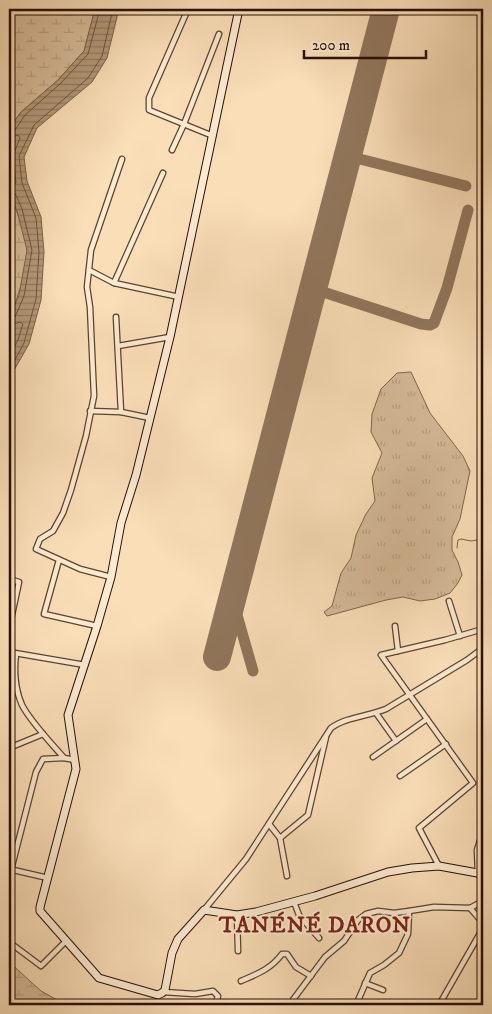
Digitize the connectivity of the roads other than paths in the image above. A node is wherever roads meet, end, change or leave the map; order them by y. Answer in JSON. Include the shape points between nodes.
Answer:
{"nodes":[{"id":1,"x":188,"y":9,"type":"edge"},
{"id":2,"x":239,"y":9,"type":"edge"},
{"id":3,"x":218,"y":34,"type":"dead end"},
{"id":4,"x":184,"y":124,"type":"junction"},
{"id":5,"x":213,"y":136,"type":"junction"},
{"id":6,"x":172,"y":150,"type":"dead end"},
{"id":7,"x":122,"y":159,"type":"dead end"},
{"id":8,"x":162,"y":173,"type":"dead end"},
{"id":9,"x":89,"y":270,"type":"junction"},
{"id":10,"x":114,"y":283,"type":"junction"},
{"id":11,"x":180,"y":297,"type":"junction"},
{"id":12,"x":116,"y":317,"type":"dead end"},
{"id":13,"x":170,"y":337,"type":"junction"},
{"id":14,"x":118,"y":346,"type":"junction"},
{"id":15,"x":90,"y":411,"type":"junction"},
{"id":16,"x":121,"y":412,"type":"junction"},
{"id":17,"x":150,"y":418,"type":"junction"},
{"id":18,"x":59,"y":560,"type":"junction"},
{"id":19,"x":110,"y":577,"type":"junction"},
{"id":20,"x":9,"y":579,"type":"edge"},
{"id":21,"x":449,"y":601,"type":"dead end"},
{"id":22,"x":97,"y":626,"type":"junction"},
{"id":23,"x":395,"y":626,"type":"dead end"},
{"id":24,"x":483,"y":629,"type":"edge"},
{"id":25,"x":9,"y":630,"type":"edge"},
{"id":26,"x":460,"y":636,"type":"junction"},
{"id":27,"x":483,"y":648,"type":"edge"},
{"id":28,"x":398,"y":651,"type":"junction"},
{"id":29,"x":9,"y":652,"type":"edge"},
{"id":30,"x":16,"y":654,"type":"junction"},
{"id":31,"x":85,"y":665,"type":"junction"},
{"id":32,"x":409,"y":693,"type":"junction"},
{"id":33,"x":376,"y":713,"type":"junction"},
{"id":34,"x":427,"y":719,"type":"junction"},
{"id":35,"x":327,"y":733,"type":"junction"},
{"id":36,"x":43,"y":734,"type":"junction"},
{"id":37,"x":396,"y":741,"type":"junction"},
{"id":38,"x":446,"y":744,"type":"junction"},
{"id":39,"x":9,"y":748,"type":"edge"},
{"id":40,"x":373,"y":757,"type":"dead end"},
{"id":41,"x":64,"y":758,"type":"junction"},
{"id":42,"x":75,"y":760,"type":"junction"},
{"id":43,"x":400,"y":776,"type":"dead end"},
{"id":44,"x":269,"y":824,"type":"junction"},
{"id":45,"x":483,"y":831,"type":"edge"},
{"id":46,"x":280,"y":838,"type":"junction"},
{"id":47,"x":439,"y":866,"type":"junction"},
{"id":48,"x":10,"y":870,"type":"edge"},
{"id":49,"x":480,"y":874,"type":"edge"},
{"id":50,"x":287,"y":876,"type":"dead end"},
{"id":51,"x":48,"y":878,"type":"junction"},
{"id":52,"x":483,"y":900,"type":"edge"},
{"id":53,"x":294,"y":902,"type":"junction"},
{"id":54,"x":470,"y":908,"type":"junction"},
{"id":55,"x":204,"y":910,"type":"junction"},
{"id":56,"x":409,"y":911,"type":"junction"},
{"id":57,"x":237,"y":914,"type":"junction"},
{"id":58,"x":483,"y":924,"type":"edge"},
{"id":59,"x":483,"y":928,"type":"edge"},
{"id":60,"x":319,"y":938,"type":"dead end"},
{"id":61,"x":66,"y":941,"type":"junction"},
{"id":62,"x":9,"y":942,"type":"edge"},
{"id":63,"x":238,"y":951,"type":"dead end"},
{"id":64,"x":311,"y":976,"type":"junction"},
{"id":65,"x":241,"y":981,"type":"dead end"},
{"id":66,"x":365,"y":983,"type":"junction"},
{"id":67,"x":383,"y":990,"type":"dead end"},
{"id":68,"x":163,"y":992,"type":"junction"},
{"id":69,"x":215,"y":1005,"type":"edge"},
{"id":70,"x":289,"y":1005,"type":"edge"},
{"id":71,"x":356,"y":1005,"type":"edge"},
{"id":72,"x":439,"y":1005,"type":"edge"}],
"edges":[{"from":1,"to":4,"type":"street","via":[[148,98],[149,110]]},
{"from":2,"to":5,"type":"street"},
{"from":3,"to":4,"type":"street"},
{"from":4,"to":5,"type":"street"},
{"from":4,"to":6,"type":"street"},
{"from":5,"to":11,"type":"street"},
{"from":7,"to":9,"type":"street","via":[[91,250]]},
{"from":8,"to":10,"type":"street"},
{"from":9,"to":10,"type":"street"},
{"from":9,"to":15,"type":"street","via":[[86,287],[90,307],[94,396]]},
{"from":10,"to":11,"type":"street"},
{"from":11,"to":13,"type":"street"},
{"from":12,"to":14,"type":"street"},
{"from":13,"to":14,"type":"street"},
{"from":13,"to":17,"type":"street"},
{"from":14,"to":16,"type":"street"},
{"from":15,"to":16,"type":"street"},
{"from":15,"to":18,"type":"street","via":[[86,436],[63,513],[53,532],[40,539],[36,549]]},
{"from":16,"to":17,"type":"street"},
{"from":17,"to":19,"type":"street"},
{"from":18,"to":19,"type":"street"},
{"from":18,"to":22,"type":"street","via":[[44,614]]},
{"from":19,"to":22,"type":"street"},
{"from":20,"to":25,"type":"street","via":[[19,582]]},
{"from":21,"to":26,"type":"street"},
{"from":22,"to":31,"type":"street"},
{"from":23,"to":28,"type":"street"},
{"from":24,"to":26,"type":"street"},
{"from":26,"to":28,"type":"street"},
{"from":27,"to":32,"type":"street"},
{"from":28,"to":32,"type":"street","via":[[381,655]]},
{"from":29,"to":30,"type":"street"},
{"from":30,"to":31,"type":"street"},
{"from":30,"to":36,"type":"street","via":[[14,672],[22,705]]},
{"from":31,"to":42,"type":"street","via":[[68,715]]},
{"from":32,"to":33,"type":"street"},
{"from":32,"to":34,"type":"street"},
{"from":33,"to":35,"type":"street","via":[[337,724]]},
{"from":33,"to":37,"type":"street"},
{"from":34,"to":37,"type":"street"},
{"from":34,"to":38,"type":"street"},
{"from":35,"to":44,"type":"street"},
{"from":35,"to":46,"type":"street","via":[[308,815]]},
{"from":36,"to":39,"type":"street"},
{"from":36,"to":41,"type":"street"},
{"from":37,"to":40,"type":"street"},
{"from":38,"to":43,"type":"street"},
{"from":38,"to":47,"type":"street","via":[[474,783],[419,828]]},
{"from":41,"to":42,"type":"street"},
{"from":41,"to":48,"type":"street","via":[[43,759],[36,772]]},
{"from":42,"to":51,"type":"street","via":[[76,769]]},
{"from":44,"to":46,"type":"street"},
{"from":44,"to":55,"type":"street"},
{"from":45,"to":49,"type":"street","via":[[478,850]]},
{"from":46,"to":50,"type":"street"},
{"from":47,"to":49,"type":"street"},
{"from":47,"to":53,"type":"street","via":[[388,872]]},
{"from":48,"to":51,"type":"street"},
{"from":51,"to":61,"type":"street","via":[[40,911]]},
{"from":52,"to":54,"type":"street"},
{"from":53,"to":57,"type":"street"},
{"from":53,"to":60,"type":"street","via":[[299,915]]},
{"from":54,"to":56,"type":"street","via":[[434,907]]},
{"from":54,"to":58,"type":"street"},
{"from":55,"to":57,"type":"street"},
{"from":55,"to":68,"type":"street","via":[[178,940]]},
{"from":56,"to":64,"type":"street","via":[[366,914]]},
{"from":56,"to":66,"type":"street","via":[[408,934],[399,953],[370,973]]},
{"from":57,"to":63,"type":"street"},
{"from":59,"to":72,"type":"street"},
{"from":61,"to":62,"type":"street","via":[[41,966]]},
{"from":61,"to":68,"type":"street","via":[[99,978],[158,994]]},
{"from":64,"to":65,"type":"street","via":[[282,954],[264,971]]},
{"from":64,"to":70,"type":"street"},
{"from":66,"to":67,"type":"street"},
{"from":66,"to":71,"type":"street"},
{"from":68,"to":69,"type":"street","via":[[213,992],[218,996]]}]}
